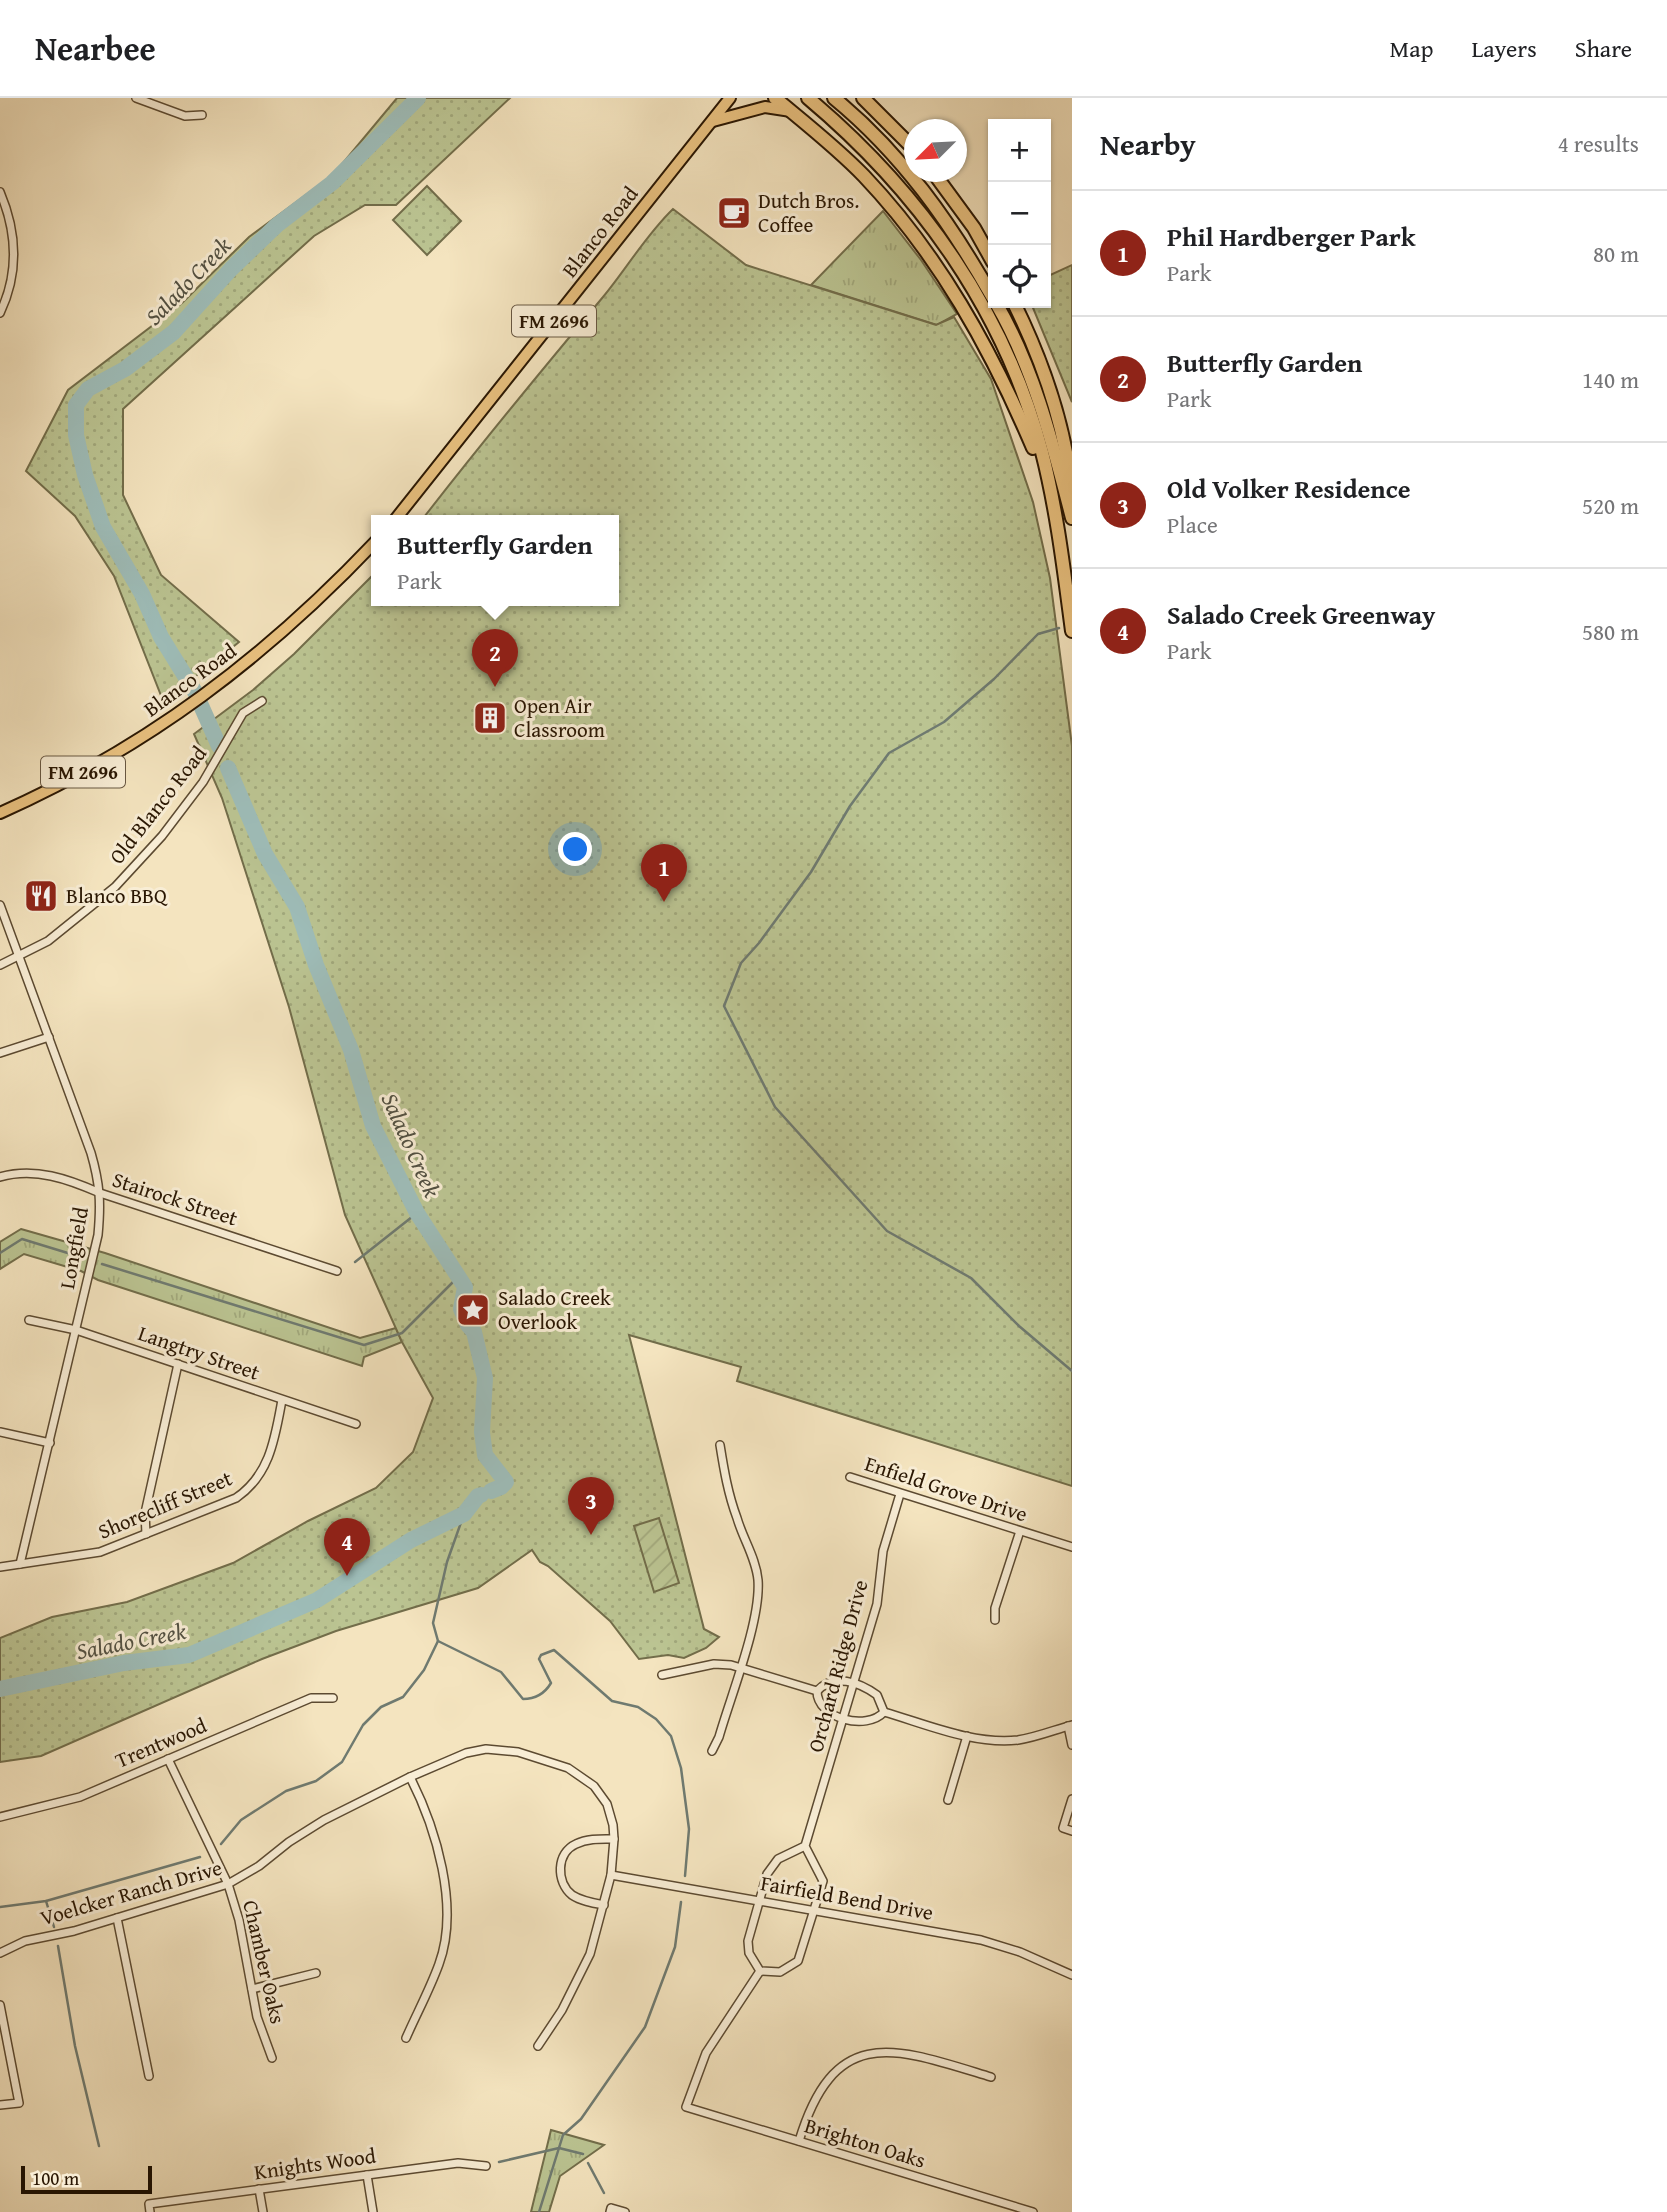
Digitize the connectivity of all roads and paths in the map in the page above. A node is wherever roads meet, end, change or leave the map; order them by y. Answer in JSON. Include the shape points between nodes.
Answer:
{"nodes":[{"id":1,"x":136,"y":98,"type":"edge"},
{"id":2,"x":730,"y":98,"type":"edge"},
{"id":3,"x":775,"y":98,"type":"edge"},
{"id":4,"x":787,"y":98,"type":"edge"},
{"id":5,"x":834,"y":98,"type":"edge"},
{"id":6,"x":863,"y":98,"type":"edge"},
{"id":7,"x":809,"y":99,"type":"edge"},
{"id":8,"x":791,"y":111,"type":"junction"},
{"id":9,"x":202,"y":115,"type":"dead end"},
{"id":10,"x":712,"y":121,"type":"junction"},
{"id":11,"x":904,"y":138,"type":"edge"},
{"id":12,"x":940,"y":182,"type":"edge"},
{"id":13,"x":0,"y":192,"type":"edge"},
{"id":14,"x":988,"y":253,"type":"edge"},
{"id":15,"x":988,"y":289,"type":"edge"},
{"id":16,"x":999,"y":308,"type":"edge"},
{"id":17,"x":1016,"y":308,"type":"edge"},
{"id":18,"x":0,"y":313,"type":"edge"},
{"id":19,"x":1072,"y":496,"type":"edge"},
{"id":20,"x":1054,"y":508,"type":"junction"},
{"id":21,"x":399,"y":515,"type":"edge"},
{"id":22,"x":1072,"y":518,"type":"edge"},
{"id":23,"x":371,"y":546,"type":"edge"},
{"id":24,"x":1072,"y":631,"type":"edge"},
{"id":25,"x":262,"y":701,"type":"dead end"},
{"id":26,"x":0,"y":813,"type":"edge"},
{"id":27,"x":0,"y":905,"type":"edge"},
{"id":28,"x":19,"y":957,"type":"junction"},
{"id":29,"x":0,"y":965,"type":"edge"},
{"id":30,"x":49,"y":1037,"type":"junction"},
{"id":31,"x":0,"y":1053,"type":"edge"},
{"id":32,"x":0,"y":1177,"type":"edge"},
{"id":33,"x":100,"y":1193,"type":"junction"},
{"id":34,"x":337,"y":1271,"type":"dead end"},
{"id":35,"x":29,"y":1320,"type":"dead end"},
{"id":36,"x":76,"y":1330,"type":"junction"},
{"id":37,"x":178,"y":1364,"type":"junction"},
{"id":38,"x":282,"y":1400,"type":"junction"},
{"id":39,"x":356,"y":1424,"type":"dead end"},
{"id":40,"x":0,"y":1432,"type":"edge"},
{"id":41,"x":50,"y":1443,"type":"junction"},
{"id":42,"x":720,"y":1445,"type":"dead end"},
{"id":43,"x":850,"y":1477,"type":"dead end"},
{"id":44,"x":900,"y":1494,"type":"junction"},
{"id":45,"x":1020,"y":1531,"type":"junction"},
{"id":46,"x":146,"y":1535,"type":"junction"},
{"id":47,"x":1072,"y":1546,"type":"edge"},
{"id":48,"x":20,"y":1564,"type":"junction"},
{"id":49,"x":0,"y":1567,"type":"edge"},
{"id":50,"x":995,"y":1620,"type":"dead end"},
{"id":51,"x":740,"y":1667,"type":"junction"},
{"id":52,"x":662,"y":1675,"type":"dead end"},
{"id":53,"x":854,"y":1684,"type":"junction"},
{"id":54,"x":817,"y":1691,"type":"junction"},
{"id":55,"x":332,"y":1699,"type":"dead end"},
{"id":56,"x":884,"y":1712,"type":"junction"},
{"id":57,"x":844,"y":1717,"type":"junction"},
{"id":58,"x":1070,"y":1726,"type":"edge"},
{"id":59,"x":967,"y":1736,"type":"junction"},
{"id":60,"x":1072,"y":1745,"type":"edge"},
{"id":61,"x":712,"y":1751,"type":"dead end"},
{"id":62,"x":168,"y":1759,"type":"junction"},
{"id":63,"x":410,"y":1777,"type":"junction"},
{"id":64,"x":1072,"y":1799,"type":"edge"},
{"id":65,"x":948,"y":1800,"type":"dead end"},
{"id":66,"x":0,"y":1817,"type":"edge"},
{"id":67,"x":1072,"y":1831,"type":"edge"},
{"id":68,"x":614,"y":1839,"type":"junction"},
{"id":69,"x":805,"y":1846,"type":"junction"},
{"id":70,"x":611,"y":1875,"type":"junction"},
{"id":71,"x":228,"y":1884,"type":"junction"},
{"id":72,"x":760,"y":1900,"type":"junction"},
{"id":73,"x":604,"y":1905,"type":"junction"},
{"id":74,"x":814,"y":1910,"type":"junction"},
{"id":75,"x":117,"y":1918,"type":"junction"},
{"id":76,"x":0,"y":1953,"type":"edge"},
{"id":77,"x":760,"y":1971,"type":"junction"},
{"id":78,"x":317,"y":1973,"type":"dead end"},
{"id":79,"x":1072,"y":1975,"type":"edge"},
{"id":80,"x":252,"y":1989,"type":"junction"},
{"id":81,"x":0,"y":2006,"type":"edge"},
{"id":82,"x":405,"y":2038,"type":"dead end"},
{"id":83,"x":538,"y":2046,"type":"dead end"},
{"id":84,"x":272,"y":2058,"type":"dead end"},
{"id":85,"x":149,"y":2076,"type":"dead end"},
{"id":86,"x":991,"y":2077,"type":"dead end"},
{"id":87,"x":0,"y":2105,"type":"edge"},
{"id":88,"x":799,"y":2141,"type":"junction"},
{"id":89,"x":486,"y":2166,"type":"dead end"},
{"id":90,"x":367,"y":2175,"type":"junction"},
{"id":91,"x":259,"y":2189,"type":"junction"},
{"id":92,"x":150,"y":2208,"type":"edge"},
{"id":93,"x":610,"y":2210,"type":"edge"},
{"id":94,"x":263,"y":2212,"type":"edge"},
{"id":95,"x":373,"y":2212,"type":"edge"},
{"id":96,"x":625,"y":2212,"type":"edge"},
{"id":97,"x":1033,"y":2212,"type":"edge"}],
"edges":[{"from":1,"to":9,"type":"street","via":[[185,116]]},
{"from":2,"to":10,"type":"main road","name":"Blanco Road","number":"FM 2696"},
{"from":3,"to":8,"type":"highway"},
{"from":4,"to":8,"type":"highway"},
{"from":5,"to":15,"type":"highway","via":[[901,163],[961,241]]},
{"from":6,"to":11,"type":"highway"},
{"from":7,"to":20,"type":"highway","via":[[878,162],[949,249],[990,321],[1021,391]]},
{"from":8,"to":10,"type":"main road","via":[[765,107]]},
{"from":8,"to":20,"type":"highway","via":[[863,175],[933,260],[1009,392]]},
{"from":10,"to":21,"type":"main road","name":"Blanco Road","number":"FM 2696"},
{"from":12,"to":14,"type":"highway"},
{"from":13,"to":18,"type":"street","via":[[15,251],[10,290]]},
{"from":16,"to":22,"type":"highway","via":[[1047,427]]},
{"from":17,"to":19,"type":"highway","via":[[1044,370],[1069,466]]},
{"from":20,"to":24,"type":"highway"},
{"from":23,"to":26,"type":"main road","name":"Blanco Road","number":"FM 2696","via":[[269,645],[215,689],[64,783]]},
{"from":25,"to":28,"type":"street","name":"Old Blanco Road","via":[[243,713],[203,782],[116,887],[48,941]]},
{"from":27,"to":28,"type":"street","name":"Longfield"},
{"from":28,"to":29,"type":"street","name":"Old Blanco Road"},
{"from":28,"to":30,"type":"street","name":"Longfield"},
{"from":30,"to":31,"type":"street"},
{"from":30,"to":33,"type":"street","name":"Longfield","via":[[91,1153]]},
{"from":32,"to":33,"type":"street","name":"Stairock Street","via":[[36,1173]]},
{"from":33,"to":34,"type":"street","name":"Stairock Street"},
{"from":33,"to":36,"type":"street","name":"Longfield","via":[[97,1235]]},
{"from":35,"to":36,"type":"street","name":"Langtry Street"},
{"from":36,"to":37,"type":"street","name":"Langtry Street"},
{"from":36,"to":41,"type":"street","name":"Longfield"},
{"from":37,"to":38,"type":"street","name":"Langtry Street"},
{"from":37,"to":46,"type":"street","via":[[145,1513]]},
{"from":38,"to":39,"type":"street","name":"Langtry Street"},
{"from":38,"to":46,"type":"street","name":"Shorecliff Street","via":[[267,1462],[249,1488],[228,1502]]},
{"from":40,"to":41,"type":"street"},
{"from":41,"to":48,"type":"street","name":"Longfield"},
{"from":42,"to":51,"type":"street","via":[[737,1521],[758,1580]]},
{"from":43,"to":44,"type":"street","name":"Enfield Grove Drive"},
{"from":44,"to":45,"type":"street","name":"Enfield Grove Drive"},
{"from":44,"to":53,"type":"street","name":"Orchard Ridge Drive","via":[[886,1540],[877,1604]]},
{"from":45,"to":47,"type":"street","name":"Enfield Grove Drive"},
{"from":45,"to":50,"type":"street"},
{"from":46,"to":48,"type":"street","name":"Shorecliff Street","via":[[85,1556]]},
{"from":48,"to":49,"type":"street","name":"Shorecliff Street"},
{"from":51,"to":52,"type":"street","via":[[714,1664]]},
{"from":51,"to":54,"type":"street"},
{"from":51,"to":61,"type":"street"},
{"from":53,"to":54,"type":"street","via":[[835,1680]]},
{"from":53,"to":56,"type":"street","via":[[877,1695]]},
{"from":53,"to":57,"type":"street","name":"Orchard Ridge Drive"},
{"from":54,"to":57,"type":"street","via":[[821,1706]]},
{"from":55,"to":62,"type":"street","name":"Trentwood","via":[[311,1698]]},
{"from":56,"to":57,"type":"street","via":[[866,1722]]},
{"from":56,"to":59,"type":"street"},
{"from":57,"to":69,"type":"street","name":"Orchard Ridge Drive"},
{"from":58,"to":59,"type":"street","via":[[1018,1740]]},
{"from":58,"to":60,"type":"street"},
{"from":59,"to":65,"type":"street"},
{"from":62,"to":66,"type":"street","name":"Trentwood","via":[[80,1797]]},
{"from":62,"to":71,"type":"street","name":"Chamber Oaks"},
{"from":63,"to":68,"type":"street","name":"Voelcker Ranch Drive","via":[[486,1748],[518,1752],[568,1768],[594,1786],[607,1804]]},
{"from":63,"to":71,"type":"street","name":"Voelcker Ranch Drive","via":[[324,1820]]},
{"from":63,"to":82,"type":"street","via":[[425,1808],[441,1868],[448,1920],[439,1964]]},
{"from":64,"to":67,"type":"street","via":[[1063,1828]]},
{"from":68,"to":70,"type":"street","name":"Voelcker Ranch Drive"},
{"from":68,"to":73,"type":"street","via":[[576,1844],[562,1861],[561,1878],[570,1894]]},
{"from":69,"to":72,"type":"street","via":[[772,1866]]},
{"from":69,"to":74,"type":"street","via":[[823,1881]]},
{"from":70,"to":72,"type":"street","name":"Fairfield Bend Drive"},
{"from":70,"to":73,"type":"street","name":"Voelcker Ranch Drive"},
{"from":71,"to":75,"type":"street","name":"Voelcker Ranch Drive"},
{"from":71,"to":80,"type":"street","name":"Chamber Oaks"},
{"from":72,"to":74,"type":"street","name":"Fairfield Bend Drive"},
{"from":72,"to":77,"type":"street","via":[[748,1941],[749,1953]]},
{"from":73,"to":83,"type":"street","name":"Voelcker Ranch Drive","via":[[577,1983]]},
{"from":74,"to":77,"type":"street","via":[[798,1961],[780,1972]]},
{"from":74,"to":79,"type":"street","name":"Fairfield Bend Drive","via":[[981,1940]]},
{"from":75,"to":76,"type":"street","name":"Voelcker Ranch Drive","via":[[25,1941]]},
{"from":75,"to":85,"type":"street"},
{"from":77,"to":88,"type":"street","name":"Brighton Oaks","via":[[706,2053],[686,2107]]},
{"from":78,"to":80,"type":"street"},
{"from":80,"to":84,"type":"street","name":"Chamber Oaks"},
{"from":81,"to":87,"type":"street","via":[[19,2103]]},
{"from":86,"to":88,"type":"street","via":[[901,2052],[864,2056],[839,2070],[819,2090]]},
{"from":88,"to":97,"type":"street","name":"Brighton Oaks"},
{"from":89,"to":90,"type":"street","name":"Knights Wood","via":[[458,2163]]},
{"from":90,"to":91,"type":"street","name":"Knights Wood"},
{"from":90,"to":95,"type":"street"},
{"from":91,"to":92,"type":"street","name":"Knights Wood"},
{"from":91,"to":94,"type":"street"},
{"from":93,"to":96,"type":"street"}]}
